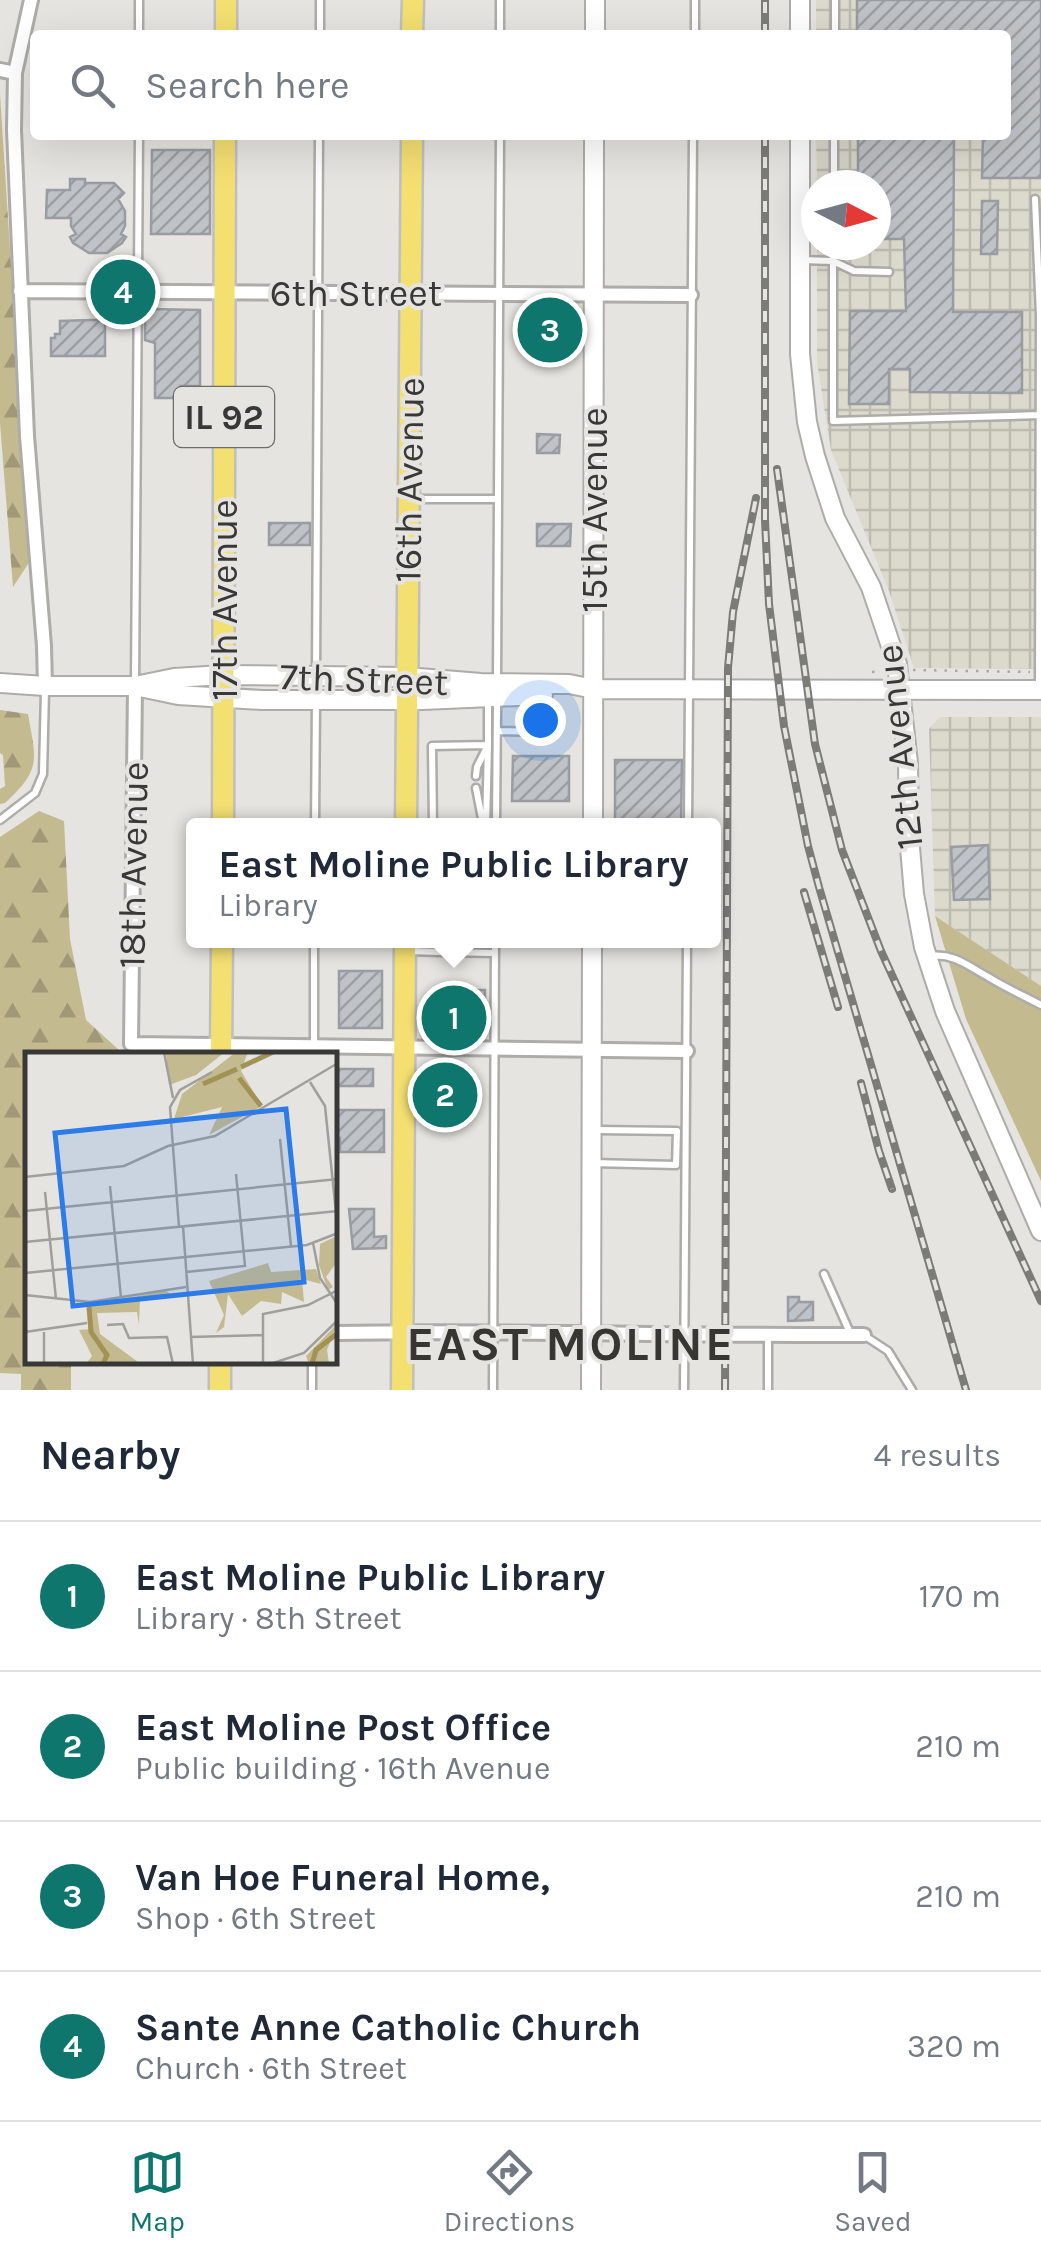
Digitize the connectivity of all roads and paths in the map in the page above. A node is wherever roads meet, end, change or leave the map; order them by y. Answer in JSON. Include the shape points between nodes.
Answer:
{"nodes":[{"id":1,"x":31,"y":0,"type":"edge"},
{"id":2,"x":139,"y":0,"type":"edge"},
{"id":3,"x":226,"y":0,"type":"edge"},
{"id":4,"x":320,"y":0,"type":"edge"},
{"id":5,"x":412,"y":0,"type":"edge"},
{"id":6,"x":500,"y":0,"type":"edge"},
{"id":7,"x":595,"y":0,"type":"edge"},
{"id":8,"x":695,"y":0,"type":"edge"},
{"id":9,"x":800,"y":0,"type":"edge"},
{"id":10,"x":835,"y":0,"type":"edge"},
{"id":11,"x":139,"y":30,"type":"edge"},
{"id":12,"x":226,"y":30,"type":"edge"},
{"id":13,"x":320,"y":30,"type":"edge"},
{"id":14,"x":412,"y":30,"type":"edge"},
{"id":15,"x":500,"y":30,"type":"edge"},
{"id":16,"x":595,"y":30,"type":"edge"},
{"id":17,"x":694,"y":30,"type":"edge"},
{"id":18,"x":800,"y":30,"type":"edge"},
{"id":19,"x":835,"y":30,"type":"edge"},
{"id":20,"x":0,"y":70,"type":"edge"},
{"id":21,"x":15,"y":73,"type":"junction"},
{"id":22,"x":139,"y":140,"type":"edge"},
{"id":23,"x":225,"y":140,"type":"edge"},
{"id":24,"x":319,"y":140,"type":"edge"},
{"id":25,"x":412,"y":140,"type":"edge"},
{"id":26,"x":500,"y":140,"type":"edge"},
{"id":27,"x":594,"y":140,"type":"edge"},
{"id":28,"x":693,"y":140,"type":"edge"},
{"id":29,"x":800,"y":140,"type":"edge"},
{"id":30,"x":834,"y":140,"type":"edge"},
{"id":31,"x":834,"y":170,"type":"edge"},
{"id":32,"x":1035,"y":198,"type":"dead end"},
{"id":33,"x":800,"y":260,"type":"junction"},
{"id":34,"x":833,"y":261,"type":"junction"},
{"id":35,"x":889,"y":272,"type":"dead end"},
{"id":36,"x":20,"y":291,"type":"junction"},
{"id":37,"x":225,"y":292,"type":"junction"},
{"id":38,"x":138,"y":293,"type":"junction"},
{"id":39,"x":318,"y":293,"type":"junction"},
{"id":40,"x":411,"y":294,"type":"junction"},
{"id":41,"x":499,"y":294,"type":"junction"},
{"id":42,"x":594,"y":294,"type":"junction"},
{"id":43,"x":691,"y":295,"type":"junction"},
{"id":44,"x":1040,"y":414,"type":"edge"},
{"id":45,"x":408,"y":499,"type":"junction"},
{"id":46,"x":498,"y":499,"type":"junction"},
{"id":47,"x":898,"y":670,"type":"junction"},
{"id":48,"x":872,"y":672,"type":"dead end"},
{"id":49,"x":223,"y":675,"type":"junction"},
{"id":50,"x":316,"y":676,"type":"junction"},
{"id":51,"x":406,"y":677,"type":"junction"},
{"id":52,"x":0,"y":683,"type":"edge"},
{"id":53,"x":1040,"y":684,"type":"edge"},
{"id":54,"x":45,"y":686,"type":"junction"},
{"id":55,"x":135,"y":686,"type":"junction"},
{"id":56,"x":594,"y":689,"type":"junction"},
{"id":57,"x":689,"y":690,"type":"junction"},
{"id":58,"x":900,"y":691,"type":"junction"},
{"id":59,"x":494,"y":692,"type":"junction"},
{"id":60,"x":224,"y":698,"type":"junction"},
{"id":61,"x":316,"y":700,"type":"junction"},
{"id":62,"x":406,"y":700,"type":"junction"},
{"id":63,"x":497,"y":731,"type":"junction"},
{"id":64,"x":556,"y":732,"type":"dead end"},
{"id":65,"x":488,"y":745,"type":"junction"},
{"id":66,"x":476,"y":776,"type":"dead end"},
{"id":67,"x":476,"y":788,"type":"dead end"},
{"id":68,"x":223,"y":818,"type":"edge"},
{"id":69,"x":315,"y":818,"type":"edge"},
{"id":70,"x":406,"y":818,"type":"edge"},
{"id":71,"x":432,"y":818,"type":"edge"},
{"id":72,"x":482,"y":818,"type":"edge"},
{"id":73,"x":484,"y":818,"type":"edge"},
{"id":74,"x":496,"y":818,"type":"edge"},
{"id":75,"x":593,"y":818,"type":"edge"},
{"id":76,"x":688,"y":818,"type":"edge"},
{"id":77,"x":0,"y":820,"type":"edge"},
{"id":78,"x":222,"y":948,"type":"edge"},
{"id":79,"x":314,"y":948,"type":"edge"},
{"id":80,"x":405,"y":948,"type":"edge"},
{"id":81,"x":417,"y":948,"type":"edge"},
{"id":82,"x":442,"y":948,"type":"edge"},
{"id":83,"x":495,"y":948,"type":"edge"},
{"id":84,"x":592,"y":948,"type":"edge"},
{"id":85,"x":687,"y":948,"type":"edge"},
{"id":86,"x":442,"y":952,"type":"junction"},
{"id":87,"x":495,"y":953,"type":"junction"},
{"id":88,"x":927,"y":957,"type":"junction"},
{"id":89,"x":1041,"y":1004,"type":"edge"},
{"id":90,"x":404,"y":1047,"type":"junction"},
{"id":91,"x":494,"y":1048,"type":"junction"},
{"id":92,"x":592,"y":1049,"type":"junction"},
{"id":93,"x":130,"y":1050,"type":"edge"},
{"id":94,"x":221,"y":1050,"type":"edge"},
{"id":95,"x":314,"y":1051,"type":"edge"},
{"id":96,"x":687,"y":1052,"type":"junction"},
{"id":97,"x":592,"y":1130,"type":"junction"},
{"id":98,"x":591,"y":1163,"type":"junction"},
{"id":99,"x":1041,"y":1231,"type":"edge"},
{"id":100,"x":824,"y":1274,"type":"dead end"},
{"id":101,"x":402,"y":1332,"type":"junction"},
{"id":102,"x":493,"y":1332,"type":"junction"},
{"id":103,"x":590,"y":1332,"type":"junction"},
{"id":104,"x":338,"y":1333,"type":"edge"},
{"id":105,"x":684,"y":1334,"type":"junction"},
{"id":106,"x":857,"y":1335,"type":"junction"},
{"id":107,"x":768,"y":1336,"type":"junction"},
{"id":108,"x":402,"y":1390,"type":"edge"},
{"id":109,"x":492,"y":1390,"type":"edge"},
{"id":110,"x":590,"y":1390,"type":"edge"},
{"id":111,"x":684,"y":1390,"type":"edge"},
{"id":112,"x":768,"y":1390,"type":"edge"},
{"id":113,"x":912,"y":1390,"type":"edge"}],
"edges":[{"from":1,"to":21,"type":"street"},
{"from":2,"to":11,"type":"lane"},
{"from":3,"to":12,"type":"main road"},
{"from":4,"to":13,"type":"lane"},
{"from":5,"to":14,"type":"main road"},
{"from":6,"to":15,"type":"lane"},
{"from":7,"to":16,"type":"street"},
{"from":8,"to":17,"type":"lane"},
{"from":9,"to":18,"type":"street"},
{"from":10,"to":19,"type":"lane"},
{"from":20,"to":21,"type":"street"},
{"from":21,"to":36,"type":"street"},
{"from":22,"to":38,"type":"lane"},
{"from":23,"to":37,"type":"main road","name":"17th Avenue","number":"IL 92"},
{"from":24,"to":39,"type":"lane"},
{"from":25,"to":40,"type":"main road","name":"16th Avenue"},
{"from":26,"to":41,"type":"lane"},
{"from":27,"to":42,"type":"street","name":"15th Avenue"},
{"from":28,"to":43,"type":"lane"},
{"from":29,"to":33,"type":"street","name":"12th Avenue"},
{"from":30,"to":31,"type":"lane"},
{"from":32,"to":44,"type":"lane"},
{"from":33,"to":34,"type":"lane"},
{"from":33,"to":47,"type":"street","name":"12th Avenue","via":[[802,390],[815,456],[835,518],[882,613]]},
{"from":34,"to":35,"type":"lane","via":[[854,272]]},
{"from":34,"to":44,"type":"lane","via":[[834,421]]},
{"from":36,"to":38,"type":"street","name":"6th Street"},
{"from":36,"to":54,"type":"street"},
{"from":37,"to":38,"type":"street","name":"6th Street"},
{"from":37,"to":39,"type":"street","name":"6th Street"},
{"from":37,"to":49,"type":"main road","name":"17th Avenue","number":"IL 92"},
{"from":38,"to":55,"type":"lane"},
{"from":39,"to":40,"type":"street","name":"6th Street"},
{"from":39,"to":50,"type":"lane"},
{"from":40,"to":41,"type":"street","name":"6th Street"},
{"from":40,"to":45,"type":"main road","name":"16th Avenue"},
{"from":41,"to":42,"type":"street","name":"6th Street"},
{"from":41,"to":46,"type":"lane"},
{"from":42,"to":43,"type":"street","name":"6th Street"},
{"from":42,"to":56,"type":"street","name":"15th Avenue"},
{"from":43,"to":57,"type":"lane"},
{"from":44,"to":53,"type":"lane"},
{"from":45,"to":46,"type":"lane"},
{"from":45,"to":51,"type":"main road","name":"16th Avenue"},
{"from":46,"to":59,"type":"lane"},
{"from":47,"to":48,"type":"path"},
{"from":47,"to":53,"type":"path"},
{"from":47,"to":58,"type":"street","name":"12th Avenue"},
{"from":49,"to":50,"type":"street","name":"7th Street"},
{"from":49,"to":55,"type":"street","name":"7th Street"},
{"from":49,"to":60,"type":"main road","name":"17th Avenue","number":"IL 92"},
{"from":50,"to":51,"type":"street","name":"7th Street"},
{"from":51,"to":59,"type":"street","name":"7th Street"},
{"from":51,"to":62,"type":"main road","name":"16th Avenue"},
{"from":52,"to":54,"type":"street","name":"7th Street"},
{"from":53,"to":58,"type":"street","name":"7th Street"},
{"from":54,"to":55,"type":"street","name":"7th Street"},
{"from":54,"to":77,"type":"lane","via":[[43,774],[35,793]]},
{"from":55,"to":60,"type":"street","name":"7th Street"},
{"from":55,"to":93,"type":"street","name":"18th Avenue"},
{"from":56,"to":57,"type":"street","name":"7th Street"},
{"from":56,"to":59,"type":"street","name":"7th Street","via":[[568,684]]},
{"from":56,"to":75,"type":"street","name":"15th Avenue"},
{"from":57,"to":58,"type":"street","name":"7th Street"},
{"from":57,"to":76,"type":"lane"},
{"from":58,"to":88,"type":"street","name":"12th Avenue","via":[[914,894]]},
{"from":59,"to":62,"type":"street","name":"7th Street"},
{"from":59,"to":63,"type":"lane"},
{"from":59,"to":65,"type":"lane"},
{"from":60,"to":61,"type":"street","name":"7th Street"},
{"from":60,"to":68,"type":"main road","name":"17th Avenue","number":"IL 92"},
{"from":61,"to":62,"type":"street","name":"7th Street"},
{"from":61,"to":69,"type":"lane"},
{"from":62,"to":70,"type":"main road","name":"16th Avenue"},
{"from":63,"to":64,"type":"lane"},
{"from":63,"to":74,"type":"lane"},
{"from":65,"to":66,"type":"lane"},
{"from":65,"to":71,"type":"lane","via":[[432,746]]},
{"from":65,"to":73,"type":"lane"},
{"from":67,"to":72,"type":"lane"},
{"from":78,"to":94,"type":"main road"},
{"from":79,"to":95,"type":"lane"},
{"from":80,"to":90,"type":"main road"},
{"from":81,"to":86,"type":"lane"},
{"from":82,"to":86,"type":"lane"},
{"from":83,"to":87,"type":"lane"},
{"from":84,"to":92,"type":"street"},
{"from":85,"to":96,"type":"lane"},
{"from":86,"to":87,"type":"lane"},
{"from":87,"to":91,"type":"lane"},
{"from":88,"to":89,"type":"lane","via":[[961,960]]},
{"from":88,"to":99,"type":"street","name":"12th Avenue"},
{"from":90,"to":91,"type":"street"},
{"from":90,"to":95,"type":"street"},
{"from":90,"to":101,"type":"main road"},
{"from":91,"to":92,"type":"street"},
{"from":91,"to":102,"type":"lane"},
{"from":92,"to":96,"type":"street"},
{"from":92,"to":97,"type":"street"},
{"from":93,"to":94,"type":"street"},
{"from":94,"to":95,"type":"street"},
{"from":96,"to":105,"type":"lane"},
{"from":97,"to":98,"type":"street"},
{"from":97,"to":98,"type":"lane","via":[[676,1131],[676,1164]]},
{"from":98,"to":103,"type":"street"},
{"from":100,"to":106,"type":"lane"},
{"from":101,"to":102,"type":"street"},
{"from":101,"to":104,"type":"street"},
{"from":101,"to":108,"type":"main road"},
{"from":102,"to":103,"type":"street"},
{"from":102,"to":109,"type":"lane"},
{"from":103,"to":105,"type":"street"},
{"from":103,"to":110,"type":"street"},
{"from":105,"to":107,"type":"street"},
{"from":105,"to":111,"type":"lane"},
{"from":106,"to":107,"type":"street"},
{"from":106,"to":113,"type":"lane","via":[[888,1351]]},
{"from":107,"to":112,"type":"lane"}]}
